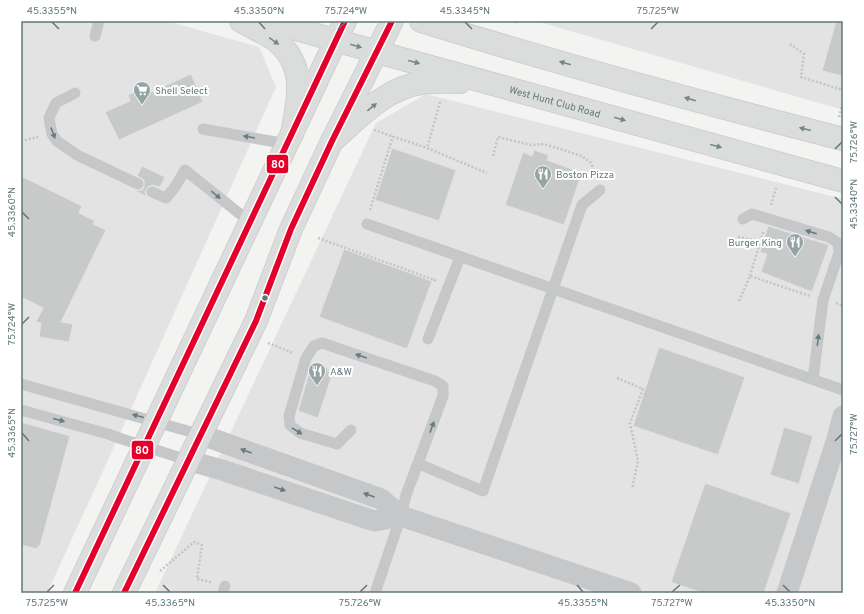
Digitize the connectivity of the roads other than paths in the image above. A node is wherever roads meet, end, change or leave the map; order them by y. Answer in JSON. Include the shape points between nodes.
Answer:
{"nodes":[{"id":1,"x":99,"y":21,"type":"edge"},
{"id":2,"x":241,"y":21,"type":"edge"},
{"id":3,"x":268,"y":21,"type":"edge"},
{"id":4,"x":345,"y":21,"type":"edge"},
{"id":5,"x":392,"y":21,"type":"edge"},
{"id":6,"x":421,"y":21,"type":"edge"},
{"id":7,"x":468,"y":21,"type":"edge"},
{"id":8,"x":95,"y":36,"type":"dead end"},
{"id":9,"x":335,"y":40,"type":"junction"},
{"id":10,"x":488,"y":42,"type":"junction"},
{"id":11,"x":377,"y":52,"type":"junction"},
{"id":12,"x":488,"y":82,"type":"junction"},
{"id":13,"x":75,"y":93,"type":"dead end"},
{"id":14,"x":203,"y":129,"type":"dead end"},
{"id":15,"x":840,"y":129,"type":"edge"},
{"id":16,"x":290,"y":139,"type":"junction"},
{"id":17,"x":332,"y":141,"type":"junction"},
{"id":18,"x":843,"y":181,"type":"edge"},
{"id":19,"x":138,"y":184,"type":"dead end"},
{"id":20,"x":600,"y":190,"type":"road end"},
{"id":21,"x":152,"y":192,"type":"dead end"},
{"id":22,"x":743,"y":219,"type":"dead end"},
{"id":23,"x":250,"y":222,"type":"junction"},
{"id":24,"x":367,"y":224,"type":"road end"},
{"id":25,"x":460,"y":257,"type":"junction"},
{"id":26,"x":553,"y":289,"type":"junction"},
{"id":27,"x":428,"y":339,"type":"dead end"},
{"id":28,"x":813,"y":379,"type":"junction"},
{"id":29,"x":21,"y":384,"type":"edge"},
{"id":30,"x":843,"y":390,"type":"edge"},
{"id":31,"x":21,"y":410,"type":"edge"},
{"id":32,"x":843,"y":416,"type":"edge"},
{"id":33,"x":156,"y":421,"type":"junction"},
{"id":34,"x":350,"y":430,"type":"dead end"},
{"id":35,"x":202,"y":434,"type":"junction"},
{"id":36,"x":144,"y":446,"type":"junction"},
{"id":37,"x":190,"y":460,"type":"junction"},
{"id":38,"x":419,"y":464,"type":"junction"},
{"id":39,"x":401,"y":516,"type":"junction"},
{"id":40,"x":75,"y":593,"type":"edge"},
{"id":41,"x":124,"y":593,"type":"edge"},
{"id":42,"x":375,"y":593,"type":"edge"},
{"id":43,"x":631,"y":593,"type":"edge"},
{"id":44,"x":787,"y":593,"type":"edge"}],
"edges":[{"from":1,"to":8,"type":"lane"},
{"from":2,"to":16,"type":"main road","one_way":true,"via":[[278,42],[295,66],[299,83],[298,98]]},
{"from":3,"to":9,"type":"main road","name":"West Hunt Club Road"},
{"from":4,"to":9,"type":"main road"},
{"from":5,"to":11,"type":"main road"},
{"from":6,"to":10,"type":"main road"},
{"from":7,"to":10,"type":"main road"},
{"from":9,"to":11,"type":"main road","name":"West Hunt Club Road","one_way":true},
{"from":9,"to":16,"type":"main road"},
{"from":15,"to":10,"type":"main road","one_way":true,"via":[[728,109]]},
{"from":11,"to":12,"type":"main road","name":"West Hunt Club Road","one_way":true},
{"from":11,"to":17,"type":"main road"},
{"from":17,"to":12,"type":"main road","one_way":true,"via":[[375,104],[407,86],[422,82]]},
{"from":12,"to":18,"type":"main road","name":"West Hunt Club Road","one_way":true},
{"from":13,"to":19,"type":"lane","one_way":true,"via":[[56,103],[49,118],[56,141],[77,155]]},
{"from":16,"to":14,"type":"lane","one_way":true},
{"from":16,"to":23,"type":"main road"},
{"from":17,"to":35,"type":"main road","via":[[291,229],[256,321]]},
{"from":20,"to":26,"type":"lane","via":[[582,205]]},
{"from":21,"to":23,"type":"lane","one_way":true,"via":[[166,198],[176,187],[185,170]]},
{"from":28,"to":22,"type":"lane","one_way":true,"via":[[823,300],[839,253],[838,243],[829,237],[752,214]]},
{"from":23,"to":33,"type":"main road"},
{"from":24,"to":25,"type":"lane"},
{"from":25,"to":26,"type":"lane"},
{"from":25,"to":27,"type":"lane"},
{"from":26,"to":28,"type":"lane"},
{"from":26,"to":38,"type":"lane","via":[[483,491]]},
{"from":28,"to":30,"type":"lane"},
{"from":33,"to":29,"type":"lane","one_way":true},
{"from":31,"to":36,"type":"lane","one_way":true},
{"from":32,"to":44,"type":"street"},
{"from":33,"to":35,"type":"lane"},
{"from":33,"to":36,"type":"main road"},
{"from":38,"to":34,"type":"lane","one_way":true,"via":[[444,396],[443,386],[435,381],[322,343],[314,346],[306,358],[289,416],[290,425],[300,434],[337,444]]},
{"from":35,"to":37,"type":"main road"},
{"from":39,"to":35,"type":"street","one_way":true,"via":[[381,499]]},
{"from":36,"to":37,"type":"lane"},
{"from":36,"to":40,"type":"main road"},
{"from":37,"to":39,"type":"street","one_way":true,"via":[[376,521]]},
{"from":37,"to":41,"type":"main road"},
{"from":38,"to":39,"type":"lane","via":[[406,495]]},
{"from":39,"to":42,"type":"lane"},
{"from":39,"to":43,"type":"street"}]}
